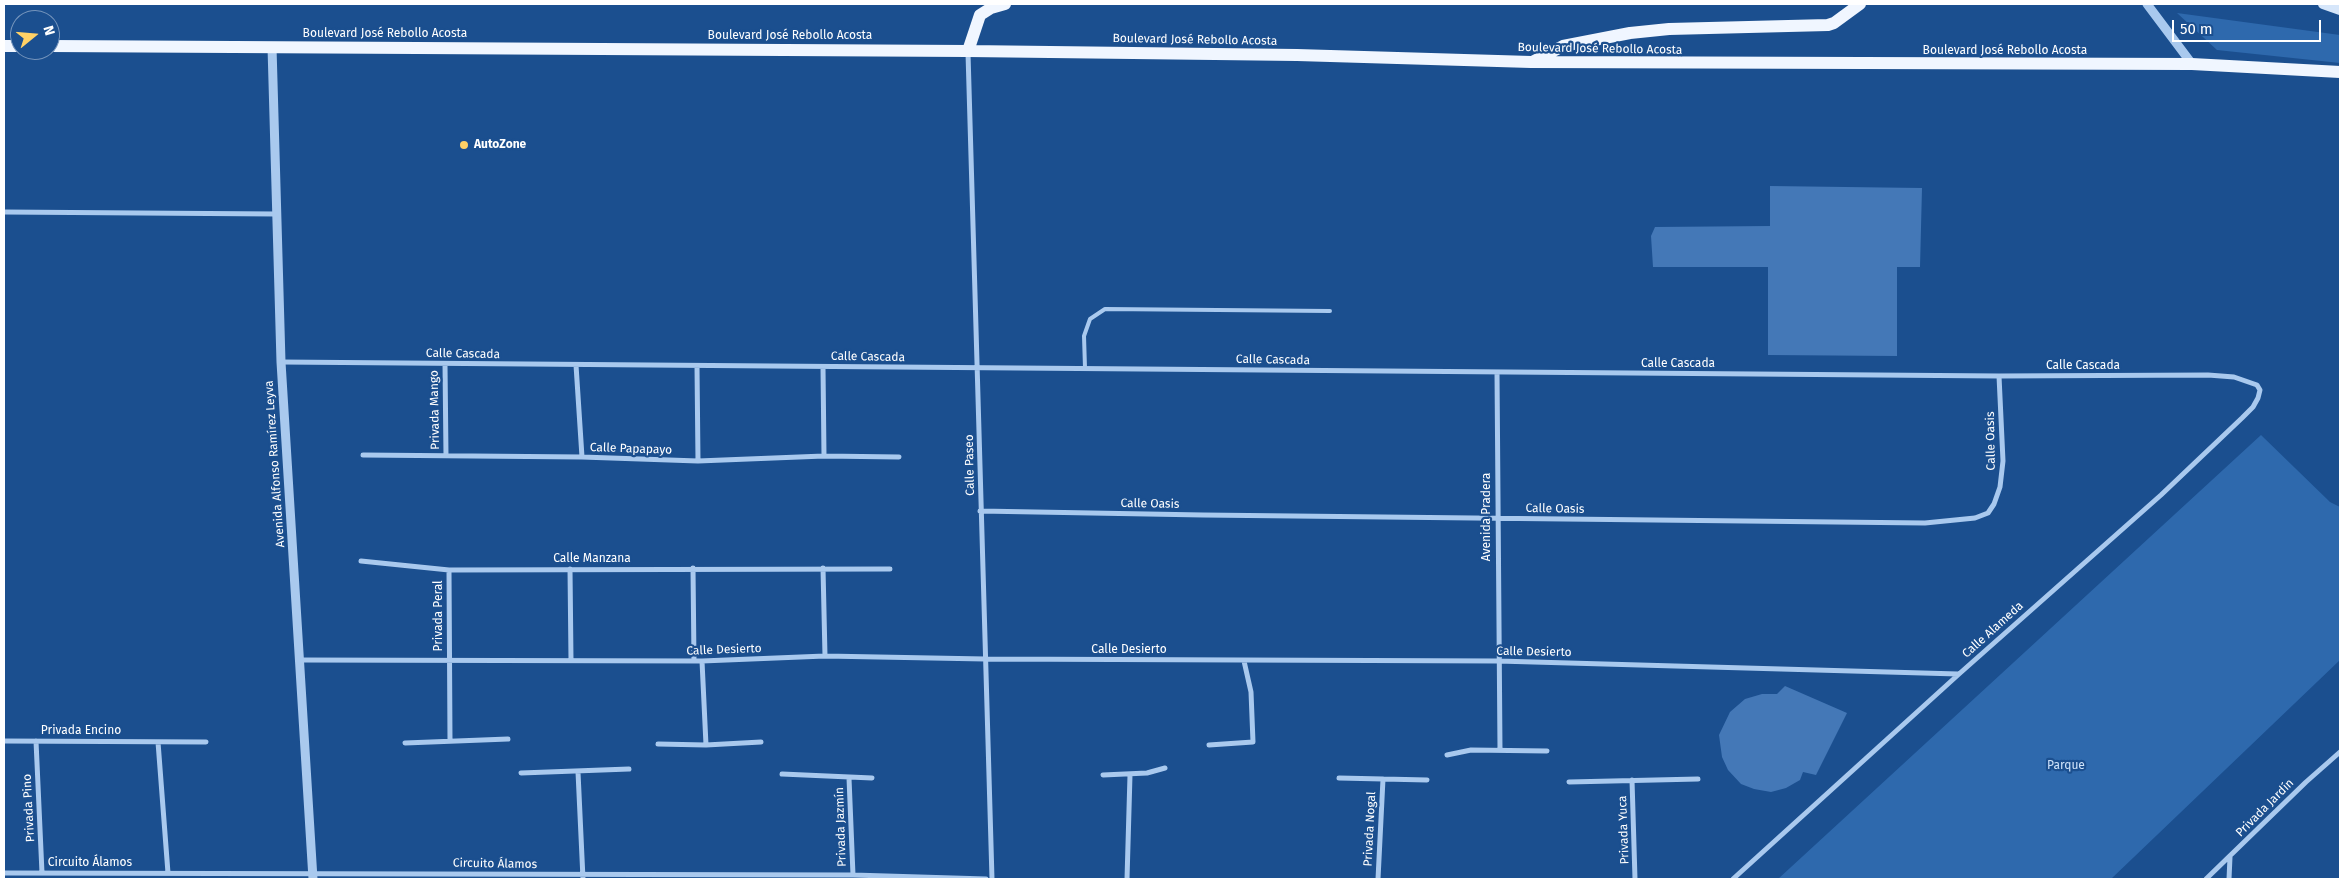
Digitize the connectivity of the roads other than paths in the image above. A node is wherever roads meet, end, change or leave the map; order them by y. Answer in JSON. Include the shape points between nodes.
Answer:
{"nodes":[{"id":1,"x":1005,"y":4,"type":"edge"},
{"id":2,"x":1860,"y":4,"type":"edge"},
{"id":3,"x":2147,"y":4,"type":"edge"},
{"id":4,"x":2324,"y":4,"type":"edge"},
{"id":5,"x":2340,"y":10,"type":"edge"},
{"id":6,"x":60,"y":46,"type":"edge"},
{"id":7,"x":272,"y":47,"type":"junction"},
{"id":8,"x":968,"y":51,"type":"junction"},
{"id":9,"x":1531,"y":62,"type":"junction"},
{"id":10,"x":2192,"y":64,"type":"junction"},
{"id":11,"x":2340,"y":72,"type":"edge"},
{"id":12,"x":4,"y":212,"type":"edge"},
{"id":13,"x":276,"y":214,"type":"junction"},
{"id":14,"x":1330,"y":311,"type":"dead end"},
{"id":15,"x":280,"y":362,"type":"junction"},
{"id":16,"x":444,"y":364,"type":"junction"},
{"id":17,"x":576,"y":365,"type":"junction"},
{"id":18,"x":697,"y":366,"type":"junction"},
{"id":19,"x":824,"y":367,"type":"junction"},
{"id":20,"x":978,"y":368,"type":"junction"},
{"id":21,"x":1085,"y":368,"type":"junction"},
{"id":22,"x":1496,"y":372,"type":"junction"},
{"id":23,"x":1999,"y":376,"type":"junction"},
{"id":24,"x":2260,"y":390,"type":"joint"},
{"id":25,"x":363,"y":455,"type":"dead end"},
{"id":26,"x":446,"y":456,"type":"junction"},
{"id":27,"x":824,"y":456,"type":"junction"},
{"id":28,"x":582,"y":457,"type":"junction"},
{"id":29,"x":899,"y":457,"type":"dead end"},
{"id":30,"x":698,"y":461,"type":"junction"},
{"id":31,"x":980,"y":511,"type":"junction"},
{"id":32,"x":1496,"y":519,"type":"junction"},
{"id":33,"x":361,"y":561,"type":"dead end"},
{"id":34,"x":692,"y":568,"type":"junction"},
{"id":35,"x":823,"y":568,"type":"junction"},
{"id":36,"x":570,"y":569,"type":"junction"},
{"id":37,"x":890,"y":569,"type":"dead end"},
{"id":38,"x":449,"y":570,"type":"junction"},
{"id":39,"x":825,"y":656,"type":"junction"},
{"id":40,"x":985,"y":659,"type":"junction"},
{"id":41,"x":300,"y":660,"type":"junction"},
{"id":42,"x":571,"y":660,"type":"junction"},
{"id":43,"x":450,"y":661,"type":"junction"},
{"id":44,"x":694,"y":661,"type":"junction"},
{"id":45,"x":702,"y":661,"type":"junction"},
{"id":46,"x":1244,"y":661,"type":"junction"},
{"id":47,"x":1498,"y":661,"type":"junction"},
{"id":48,"x":1959,"y":674,"type":"junction"},
{"id":49,"x":508,"y":739,"type":"dead end"},
{"id":50,"x":4,"y":741,"type":"edge"},
{"id":51,"x":36,"y":741,"type":"junction"},
{"id":52,"x":450,"y":741,"type":"junction"},
{"id":53,"x":158,"y":742,"type":"junction"},
{"id":54,"x":206,"y":742,"type":"dead end"},
{"id":55,"x":760,"y":742,"type":"dead end"},
{"id":56,"x":405,"y":743,"type":"dead end"},
{"id":57,"x":658,"y":744,"type":"dead end"},
{"id":58,"x":706,"y":745,"type":"junction"},
{"id":59,"x":1209,"y":745,"type":"dead end"},
{"id":60,"x":1500,"y":750,"type":"junction"},
{"id":61,"x":1547,"y":751,"type":"dead end"},
{"id":62,"x":2340,"y":752,"type":"edge"},
{"id":63,"x":1447,"y":756,"type":"dead end"},
{"id":64,"x":1165,"y":768,"type":"dead end"},
{"id":65,"x":629,"y":770,"type":"dead end"},
{"id":66,"x":578,"y":772,"type":"junction"},
{"id":67,"x":521,"y":773,"type":"dead end"},
{"id":68,"x":782,"y":774,"type":"dead end"},
{"id":69,"x":1103,"y":775,"type":"dead end"},
{"id":70,"x":1130,"y":775,"type":"junction"},
{"id":71,"x":849,"y":778,"type":"junction"},
{"id":72,"x":872,"y":778,"type":"dead end"},
{"id":73,"x":1339,"y":778,"type":"dead end"},
{"id":74,"x":1698,"y":779,"type":"dead end"},
{"id":75,"x":1383,"y":780,"type":"junction"},
{"id":76,"x":1427,"y":780,"type":"dead end"},
{"id":77,"x":1632,"y":780,"type":"junction"},
{"id":78,"x":1570,"y":782,"type":"dead end"},
{"id":79,"x":2230,"y":857,"type":"junction"},
{"id":80,"x":4,"y":873,"type":"edge"},
{"id":81,"x":42,"y":873,"type":"junction"},
{"id":82,"x":168,"y":873,"type":"junction"},
{"id":83,"x":853,"y":875,"type":"junction"},
{"id":84,"x":452,"y":876,"type":"edge"},
{"id":85,"x":313,"y":877,"type":"edge"},
{"id":86,"x":583,"y":877,"type":"edge"},
{"id":87,"x":986,"y":879,"type":"edge"},
{"id":88,"x":992,"y":879,"type":"edge"},
{"id":89,"x":1127,"y":879,"type":"edge"},
{"id":90,"x":1378,"y":879,"type":"edge"},
{"id":91,"x":1635,"y":879,"type":"edge"},
{"id":92,"x":1732,"y":879,"type":"edge"},
{"id":93,"x":2206,"y":879,"type":"edge"},
{"id":94,"x":2229,"y":879,"type":"edge"}],
"edges":[{"from":1,"to":8,"type":"main road","via":[[980,15]]},
{"from":2,"to":9,"type":"main road","via":[[1828,25],[1630,33],[1563,46]]},
{"from":3,"to":10,"type":"street"},
{"from":4,"to":5,"type":"main road"},
{"from":6,"to":7,"type":"main road","name":"Boulevard José Rebollo Acosta"},
{"from":7,"to":8,"type":"main road","name":"Boulevard José Rebollo Acosta"},
{"from":7,"to":13,"type":"street","name":"Avenida Alfonso Ramírez Leyva"},
{"from":8,"to":9,"type":"main road","name":"Boulevard José Rebollo Acosta"},
{"from":8,"to":20,"type":"street","name":"Calle Paseo"},
{"from":9,"to":10,"type":"main road","name":"Boulevard José Rebollo Acosta"},
{"from":10,"to":11,"type":"main road","name":"Boulevard José Rebollo Acosta"},
{"from":12,"to":13,"type":"street"},
{"from":13,"to":15,"type":"street","name":"Avenida Alfonso Ramírez Leyva"},
{"from":14,"to":21,"type":"lane","via":[[1105,308],[1090,319],[1084,336]]},
{"from":15,"to":16,"type":"street","name":"Calle Cascada"},
{"from":15,"to":41,"type":"street","name":"Avenida Alfonso Ramírez Leyva"},
{"from":16,"to":17,"type":"street","name":"Calle Cascada"},
{"from":16,"to":26,"type":"street","name":"Privada Mango"},
{"from":17,"to":18,"type":"street","name":"Calle Cascada"},
{"from":17,"to":28,"type":"street"},
{"from":18,"to":19,"type":"street","name":"Calle Cascada"},
{"from":18,"to":30,"type":"street"},
{"from":19,"to":20,"type":"street","name":"Calle Cascada"},
{"from":19,"to":27,"type":"street"},
{"from":20,"to":21,"type":"street","name":"Calle Cascada"},
{"from":20,"to":31,"type":"street","name":"Calle Paseo"},
{"from":21,"to":22,"type":"street","name":"Calle Cascada"},
{"from":22,"to":23,"type":"street","name":"Calle Cascada"},
{"from":22,"to":32,"type":"street","name":"Avenida Pradera"},
{"from":23,"to":24,"type":"street","name":"Calle Cascada","via":[[2208,375],[2254,382]]},
{"from":23,"to":32,"type":"street","name":"Calle Oasis","via":[[2003,461],[2000,487],[1988,513],[1975,518],[1925,523]]},
{"from":24,"to":48,"type":"street","name":"Calle Alameda","via":[[2253,407],[2161,495]]},
{"from":25,"to":26,"type":"street","name":"Calle Papapayo"},
{"from":26,"to":28,"type":"street","name":"Calle Papapayo"},
{"from":27,"to":29,"type":"street","name":"Calle Papapayo"},
{"from":27,"to":30,"type":"street","name":"Calle Papapayo"},
{"from":28,"to":30,"type":"street","name":"Calle Papapayo"},
{"from":31,"to":32,"type":"street","name":"Calle Oasis"},
{"from":31,"to":40,"type":"street","name":"Calle Paseo"},
{"from":32,"to":47,"type":"street","name":"Avenida Pradera"},
{"from":33,"to":38,"type":"street","name":"Calle Manzana"},
{"from":34,"to":35,"type":"street","name":"Calle Manzana"},
{"from":34,"to":36,"type":"street","name":"Calle Manzana"},
{"from":34,"to":44,"type":"street"},
{"from":35,"to":37,"type":"street","name":"Calle Manzana"},
{"from":35,"to":39,"type":"street"},
{"from":36,"to":38,"type":"street","name":"Calle Manzana"},
{"from":36,"to":42,"type":"street"},
{"from":38,"to":43,"type":"street","name":"Privada Peral"},
{"from":39,"to":40,"type":"street","name":"Calle Desierto"},
{"from":39,"to":45,"type":"street","name":"Calle Desierto"},
{"from":40,"to":46,"type":"street","name":"Calle Desierto"},
{"from":40,"to":88,"type":"street","name":"Calle Paseo"},
{"from":41,"to":43,"type":"street","name":"Calle Desierto"},
{"from":41,"to":85,"type":"street","name":"Avenida Alfonso Ramírez Leyva"},
{"from":42,"to":43,"type":"street","name":"Calle Desierto"},
{"from":42,"to":44,"type":"street","name":"Calle Desierto"},
{"from":43,"to":52,"type":"street","name":"Privada Peral"},
{"from":44,"to":45,"type":"street","name":"Calle Desierto"},
{"from":45,"to":58,"type":"street"},
{"from":46,"to":47,"type":"street","name":"Calle Desierto"},
{"from":46,"to":59,"type":"street","via":[[1251,692],[1253,742]]},
{"from":47,"to":48,"type":"street","name":"Calle Desierto"},
{"from":47,"to":60,"type":"street","name":"Avenida Pradera"},
{"from":48,"to":92,"type":"street","name":"Calle Alameda"},
{"from":49,"to":52,"type":"street"},
{"from":50,"to":51,"type":"street","name":"Privada Encino"},
{"from":51,"to":53,"type":"street","name":"Privada Encino"},
{"from":51,"to":81,"type":"street","name":"Privada Pino"},
{"from":52,"to":56,"type":"street"},
{"from":53,"to":54,"type":"street","name":"Privada Encino"},
{"from":53,"to":82,"type":"street"},
{"from":55,"to":58,"type":"street"},
{"from":57,"to":58,"type":"street"},
{"from":60,"to":61,"type":"street"},
{"from":60,"to":63,"type":"street","via":[[1471,750]]},
{"from":62,"to":79,"type":"street","name":"Privada Jardín"},
{"from":64,"to":70,"type":"street"},
{"from":65,"to":66,"type":"street"},
{"from":66,"to":67,"type":"street"},
{"from":66,"to":86,"type":"street"},
{"from":68,"to":71,"type":"street","name":"Privada Jazmín"},
{"from":69,"to":70,"type":"street"},
{"from":70,"to":89,"type":"street"},
{"from":71,"to":72,"type":"street","name":"Privada Jazmín"},
{"from":71,"to":83,"type":"street","name":"Privada Jazmín"},
{"from":73,"to":75,"type":"street","name":"Privada Nogal"},
{"from":74,"to":77,"type":"street","name":"Privada Yuca"},
{"from":75,"to":76,"type":"street","name":"Privada Nogal"},
{"from":75,"to":90,"type":"street","name":"Privada Nogal"},
{"from":77,"to":78,"type":"street","name":"Privada Yuca"},
{"from":77,"to":91,"type":"street","name":"Privada Yuca"},
{"from":79,"to":93,"type":"street","name":"Privada Jardín"},
{"from":79,"to":94,"type":"street"},
{"from":80,"to":81,"type":"street","name":"Circuito Álamos"},
{"from":81,"to":82,"type":"street","name":"Circuito Álamos"},
{"from":82,"to":85,"type":"street","name":"Circuito Álamos"},
{"from":83,"to":86,"type":"street","name":"Circuito Álamos"},
{"from":83,"to":87,"type":"street","name":"Circuito Álamos"},
{"from":84,"to":85,"type":"street","name":"Circuito Álamos"},
{"from":84,"to":86,"type":"street","name":"Circuito Álamos"}]}
